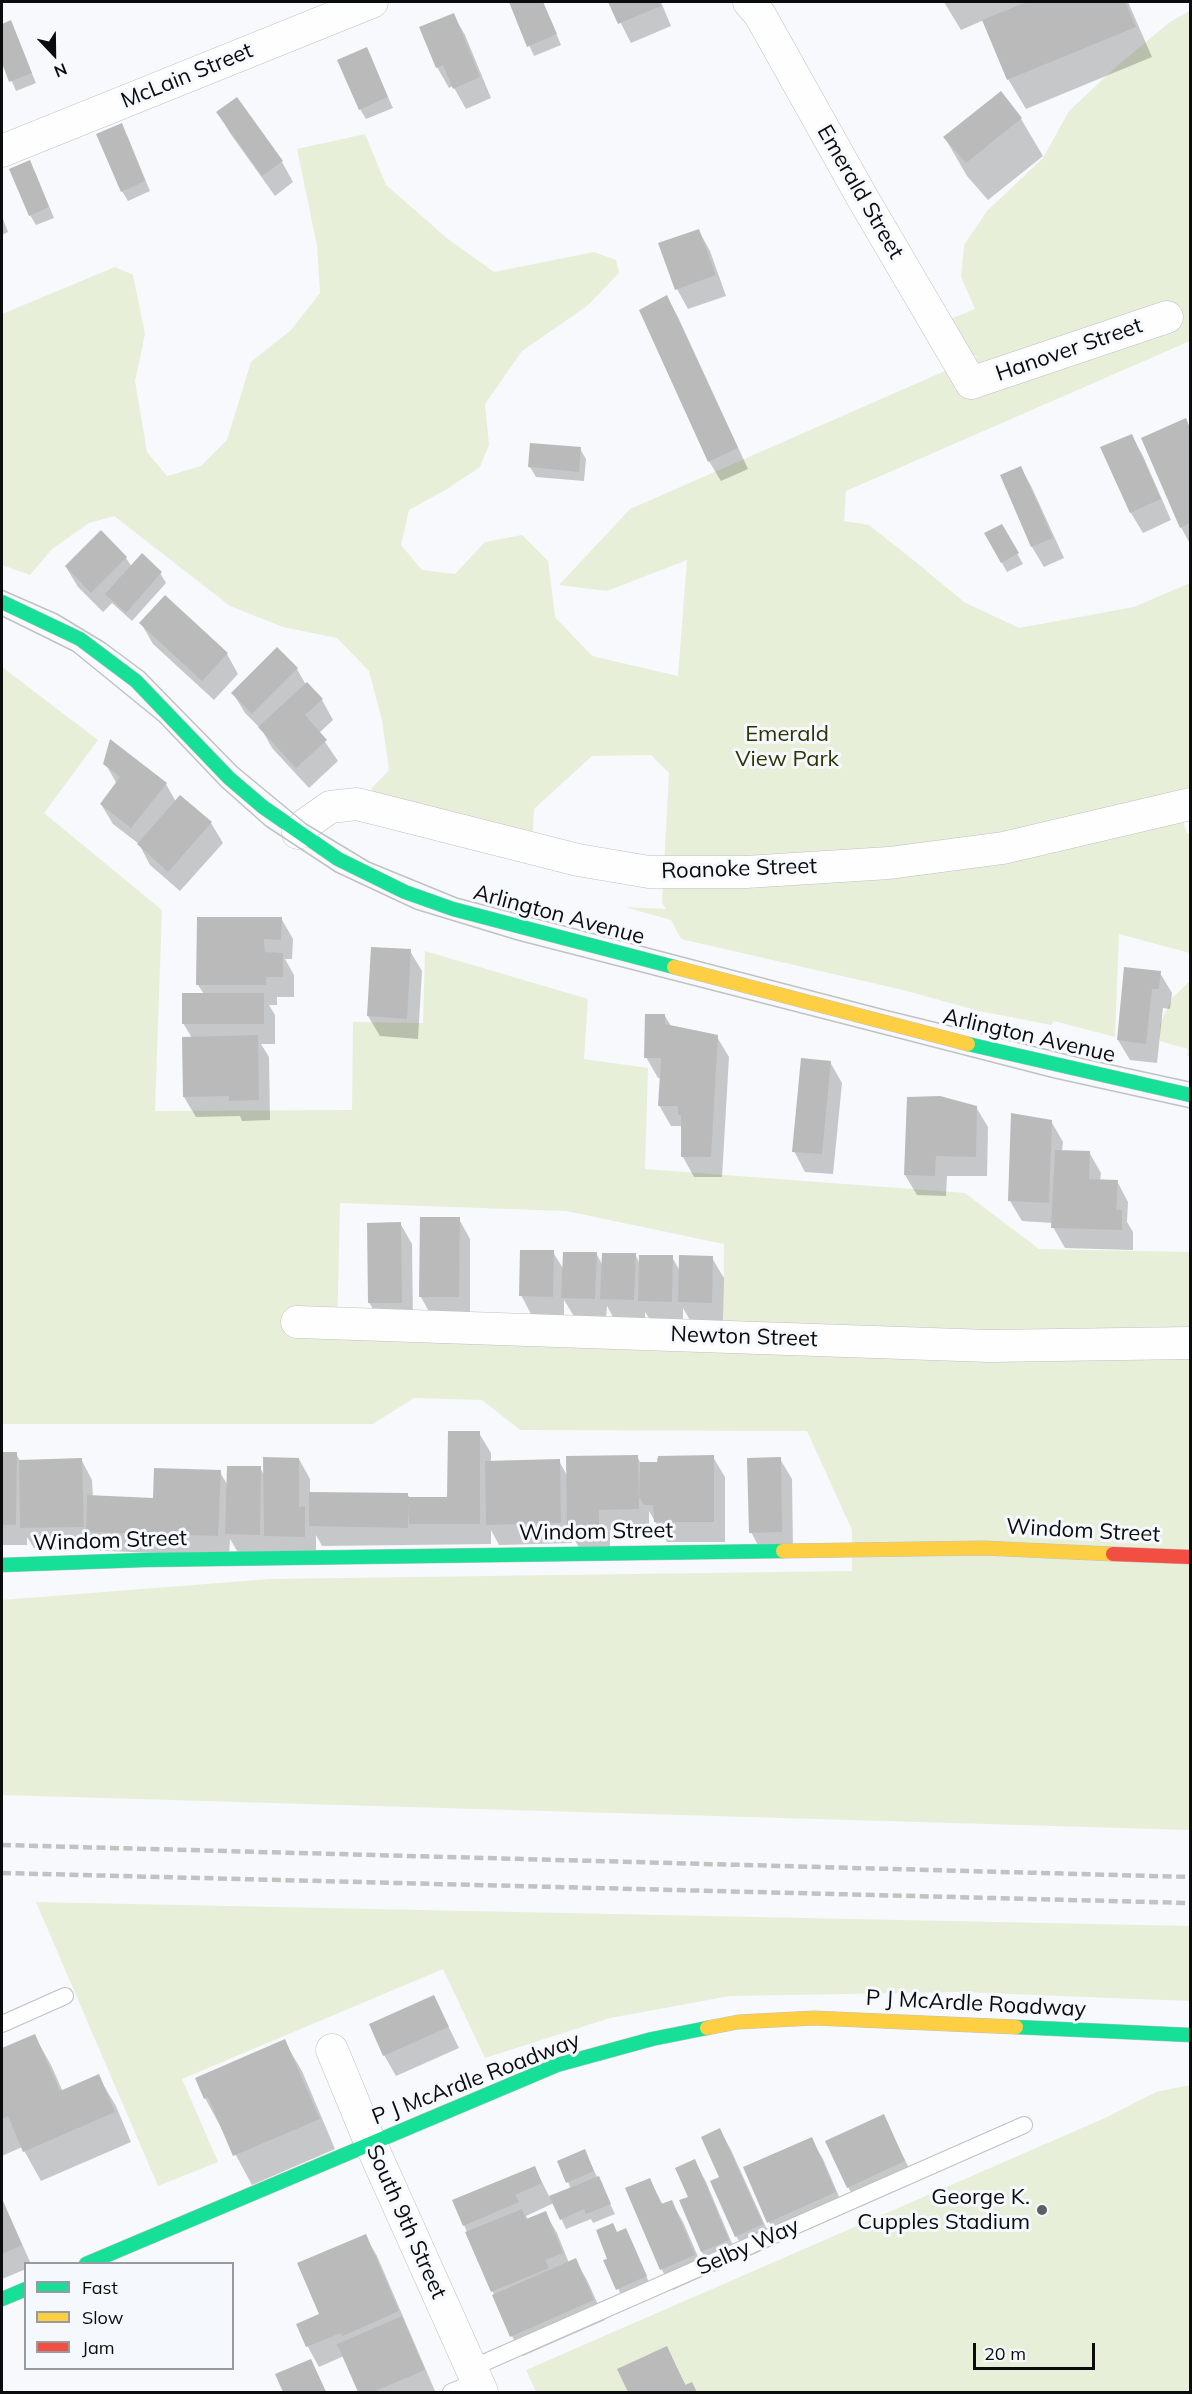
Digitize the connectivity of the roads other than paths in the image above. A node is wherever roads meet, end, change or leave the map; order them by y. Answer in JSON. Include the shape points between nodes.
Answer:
{"nodes":[{"id":1,"x":372,"y":2,"type":"edge"},
{"id":2,"x":749,"y":2,"type":"edge"},
{"id":3,"x":2,"y":151,"type":"edge"},
{"id":4,"x":1167,"y":317,"type":"dead end"},
{"id":5,"x":971,"y":383,"type":"joint"},
{"id":6,"x":5,"y":606,"type":"edge"},
{"id":7,"x":1191,"y":804,"type":"edge"},
{"id":8,"x":298,"y":833,"type":"junction"},
{"id":9,"x":1191,"y":1095,"type":"edge"},
{"id":10,"x":297,"y":1322,"type":"dead end"},
{"id":11,"x":1191,"y":1343,"type":"edge"},
{"id":12,"x":1191,"y":1557,"type":"edge"},
{"id":13,"x":2,"y":1565,"type":"edge"},
{"id":14,"x":65,"y":1996,"type":"dead end"},
{"id":15,"x":2,"y":2024,"type":"edge"},
{"id":16,"x":1191,"y":2035,"type":"edge"},
{"id":17,"x":332,"y":2050,"type":"dead end"},
{"id":18,"x":1024,"y":2126,"type":"dead end"},
{"id":19,"x":370,"y":2142,"type":"junction"},
{"id":20,"x":91,"y":2262,"type":"edge"},
{"id":21,"x":24,"y":2290,"type":"edge"},
{"id":22,"x":2,"y":2299,"type":"edge"},
{"id":23,"x":471,"y":2384,"type":"edge"}],
"edges":[{"from":1,"to":3,"type":"street","name":"McLain Street"},
{"from":2,"to":5,"type":"street","name":"Emerald Street"},
{"from":4,"to":5,"type":"street","name":"Hanover Street"},
{"from":6,"to":8,"type":"main road","name":"Arlington Avenue","via":[[80,639],[136,681],[229,778]]},
{"from":7,"to":8,"type":"street","name":"Roanoke Street","via":[[1003,848],[890,863],[746,872],[649,872],[588,862],[357,804],[330,807]]},
{"from":8,"to":9,"type":"main road","name":"Arlington Avenue","via":[[361,872],[453,909],[989,1049]]},
{"from":10,"to":11,"type":"street","name":"Newton Street","via":[[989,1346]]},
{"from":12,"to":13,"type":"main road","name":"Windom Street","via":[[983,1548]]},
{"from":14,"to":15,"type":"lane"},
{"from":16,"to":19,"type":"main road","name":"P J McArdle Roadway","via":[[814,2018],[738,2022],[652,2039],[557,2065]]},
{"from":17,"to":19,"type":"street","name":"South 9th Street"},
{"from":18,"to":23,"type":"lane","name":"Selby Way"},
{"from":19,"to":20,"type":"main road","name":"P J McArdle Roadway"},
{"from":19,"to":23,"type":"street","name":"South 9th Street"},
{"from":21,"to":22,"type":"main road"}]}
